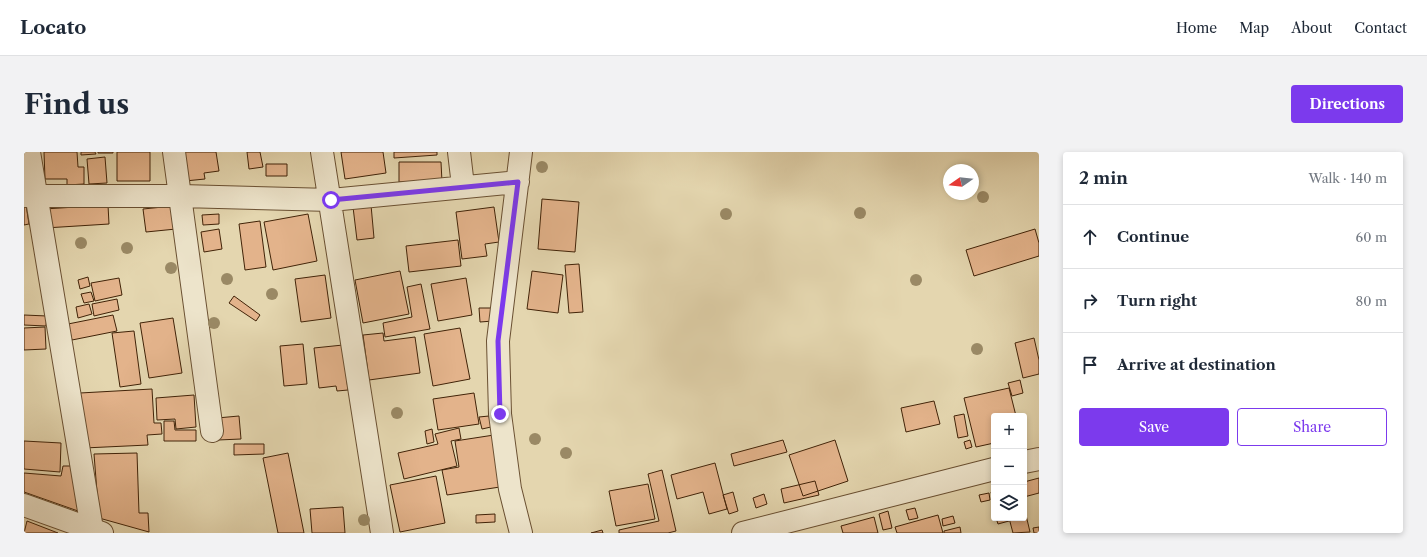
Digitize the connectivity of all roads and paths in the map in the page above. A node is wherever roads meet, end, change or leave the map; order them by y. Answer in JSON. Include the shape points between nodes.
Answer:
{"nodes":[{"id":1,"x":29,"y":152,"type":"edge"},
{"id":2,"x":174,"y":152,"type":"edge"},
{"id":3,"x":322,"y":152,"type":"edge"},
{"id":4,"x":458,"y":152,"type":"edge"},
{"id":5,"x":521,"y":152,"type":"edge"},
{"id":6,"x":518,"y":182,"type":"junction"},
{"id":7,"x":463,"y":186,"type":"junction"},
{"id":8,"x":30,"y":195,"type":"edge"},
{"id":9,"x":181,"y":196,"type":"junction"},
{"id":10,"x":331,"y":200,"type":"junction"},
{"id":11,"x":212,"y":431,"type":"dead end"},
{"id":12,"x":1039,"y":459,"type":"edge"},
{"id":13,"x":1027,"y":461,"type":"edge"},
{"id":14,"x":991,"y":470,"type":"edge"},
{"id":15,"x":24,"y":505,"type":"edge"},
{"id":16,"x":97,"y":531,"type":"edge"},
{"id":17,"x":382,"y":533,"type":"edge"},
{"id":18,"x":521,"y":533,"type":"edge"},
{"id":19,"x":743,"y":533,"type":"edge"}],
"edges":[{"from":1,"to":8,"type":"street"},
{"from":2,"to":9,"type":"street"},
{"from":3,"to":10,"type":"street"},
{"from":4,"to":7,"type":"street"},
{"from":5,"to":6,"type":"street"},
{"from":6,"to":7,"type":"street"},
{"from":6,"to":18,"type":"street","via":[[498,341],[500,414],[510,489]]},
{"from":7,"to":10,"type":"street"},
{"from":8,"to":9,"type":"street"},
{"from":8,"to":16,"type":"street"},
{"from":9,"to":10,"type":"street"},
{"from":9,"to":11,"type":"street"},
{"from":10,"to":17,"type":"street"},
{"from":12,"to":13,"type":"street"},
{"from":14,"to":19,"type":"street"},
{"from":15,"to":16,"type":"street"}]}
